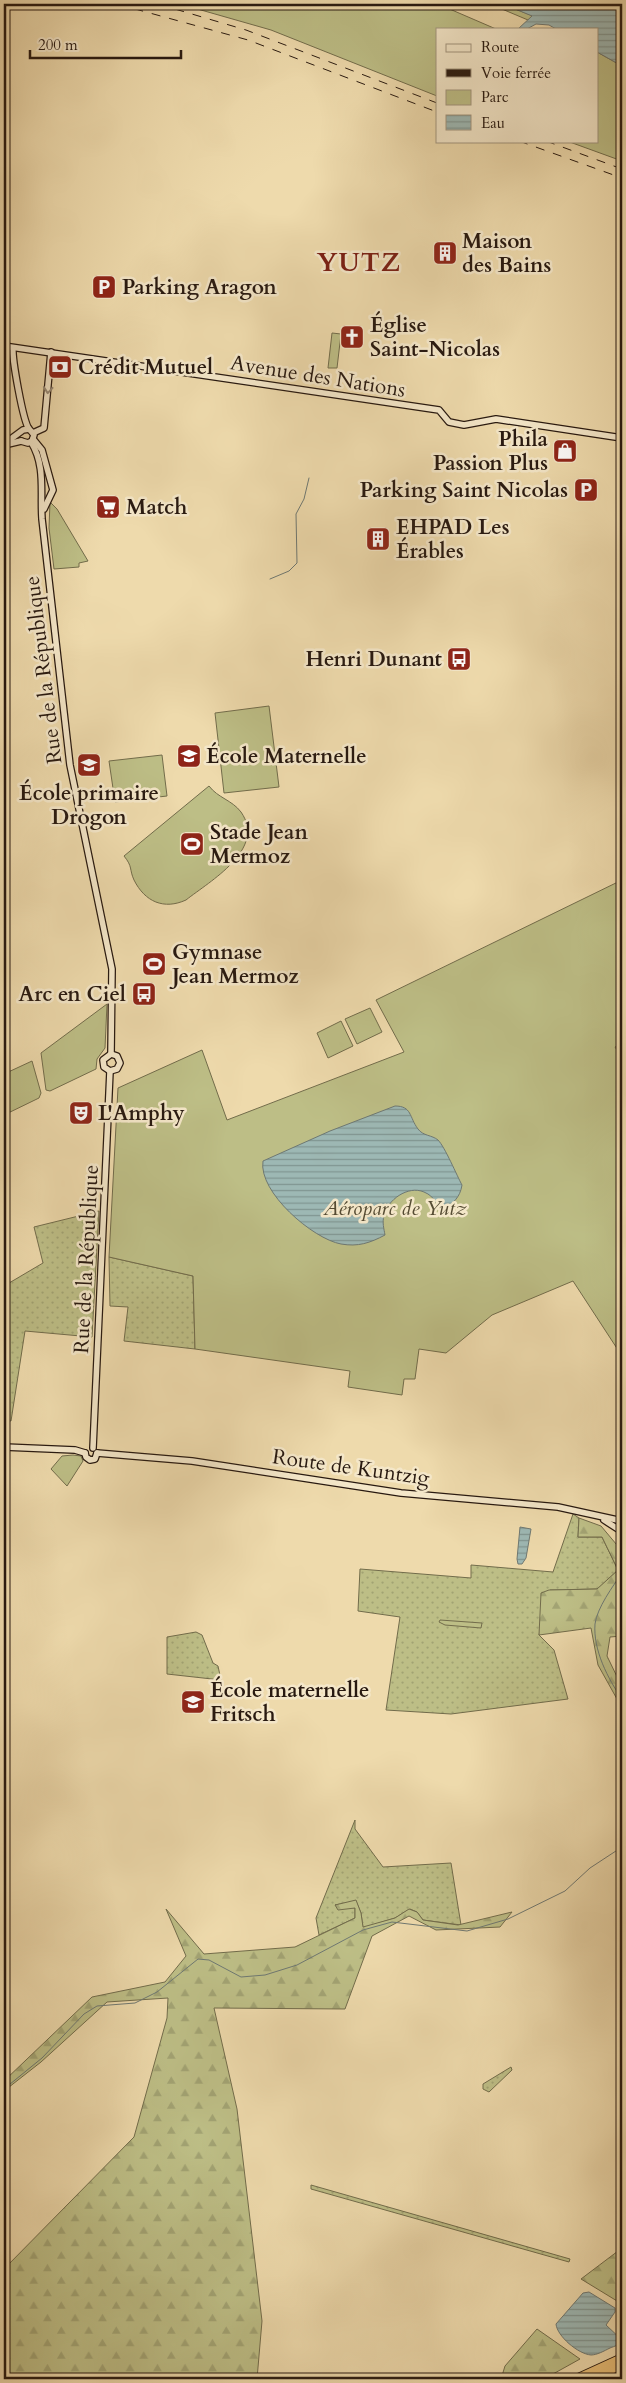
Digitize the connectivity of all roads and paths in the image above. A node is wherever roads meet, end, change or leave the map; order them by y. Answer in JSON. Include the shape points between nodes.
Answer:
{"nodes":[{"id":1,"x":4,"y":346,"type":"edge"},
{"id":2,"x":13,"y":348,"type":"junction"},
{"id":3,"x":51,"y":352,"type":"junction"},
{"id":4,"x":20,"y":432,"type":"junction"},
{"id":5,"x":32,"y":436,"type":"junction"},
{"id":6,"x":622,"y":438,"type":"edge"},
{"id":7,"x":20,"y":441,"type":"junction"},
{"id":8,"x":4,"y":445,"type":"edge"},
{"id":9,"x":43,"y":492,"type":"junction"},
{"id":10,"x":49,"y":496,"type":"junction"},
{"id":11,"x":42,"y":519,"type":"junction"},
{"id":12,"x":111,"y":1054,"type":"junction"},
{"id":13,"x":110,"y":1071,"type":"junction"},
{"id":14,"x":4,"y":1447,"type":"edge"},
{"id":15,"x":95,"y":1451,"type":"junction"},
{"id":16,"x":85,"y":1453,"type":"junction"},
{"id":17,"x":600,"y":1517,"type":"junction"},
{"id":18,"x":622,"y":1528,"type":"edge"},
{"id":19,"x":622,"y":2358,"type":"edge"},
{"id":20,"x":622,"y":2365,"type":"edge"},
{"id":21,"x":576,"y":2379,"type":"edge"},
{"id":22,"x":592,"y":2379,"type":"edge"}],
"edges":[{"from":1,"to":2,"type":"street","name":"Avenue des Nations"},
{"from":2,"to":3,"type":"street","name":"Avenue des Nations"},
{"from":2,"to":5,"type":"street","via":[[12,360]]},
{"from":3,"to":5,"type":"street","one_way":true,"via":[[44,428]]},
{"from":3,"to":6,"type":"street","name":"Avenue des Nations","via":[[438,410],[449,422],[464,425],[496,419]]},
{"from":4,"to":5,"type":"street"},
{"from":4,"to":7,"type":"street"},
{"from":4,"to":8,"type":"street"},
{"from":5,"to":7,"type":"street","via":[[25,444]]},
{"from":5,"to":9,"type":"street","name":"Rue de la République"},
{"from":5,"to":10,"type":"street","name":"Rue de la République","via":[[45,459],[52,490]]},
{"from":7,"to":8,"type":"street"},
{"from":9,"to":10,"type":"street"},
{"from":9,"to":11,"type":"street","name":"Rue de la République"},
{"from":10,"to":11,"type":"street","name":"Rue de la République"},
{"from":11,"to":12,"type":"street","name":"Rue de la République","via":[[70,765],[112,969]]},
{"from":12,"to":13,"type":"street","via":[[103,1060],[104,1067]]},
{"from":12,"to":13,"type":"street","via":[[117,1056],[120,1063],[117,1069]]},
{"from":13,"to":15,"type":"street","name":"Rue de la République"},
{"from":14,"to":16,"type":"street"},
{"from":15,"to":16,"type":"street","via":[[87,1449]]},
{"from":15,"to":16,"type":"street","via":[[95,1459],[90,1460]]},
{"from":15,"to":17,"type":"street","name":"Route de Kuntzig","via":[[202,1462],[401,1493],[558,1507]]},
{"from":17,"to":18,"type":"street","name":"Route de Kuntzig"},
{"from":17,"to":18,"type":"street","name":"Route de Kuntzig"},
{"from":19,"to":21,"type":"highway"},
{"from":20,"to":22,"type":"highway"}]}
